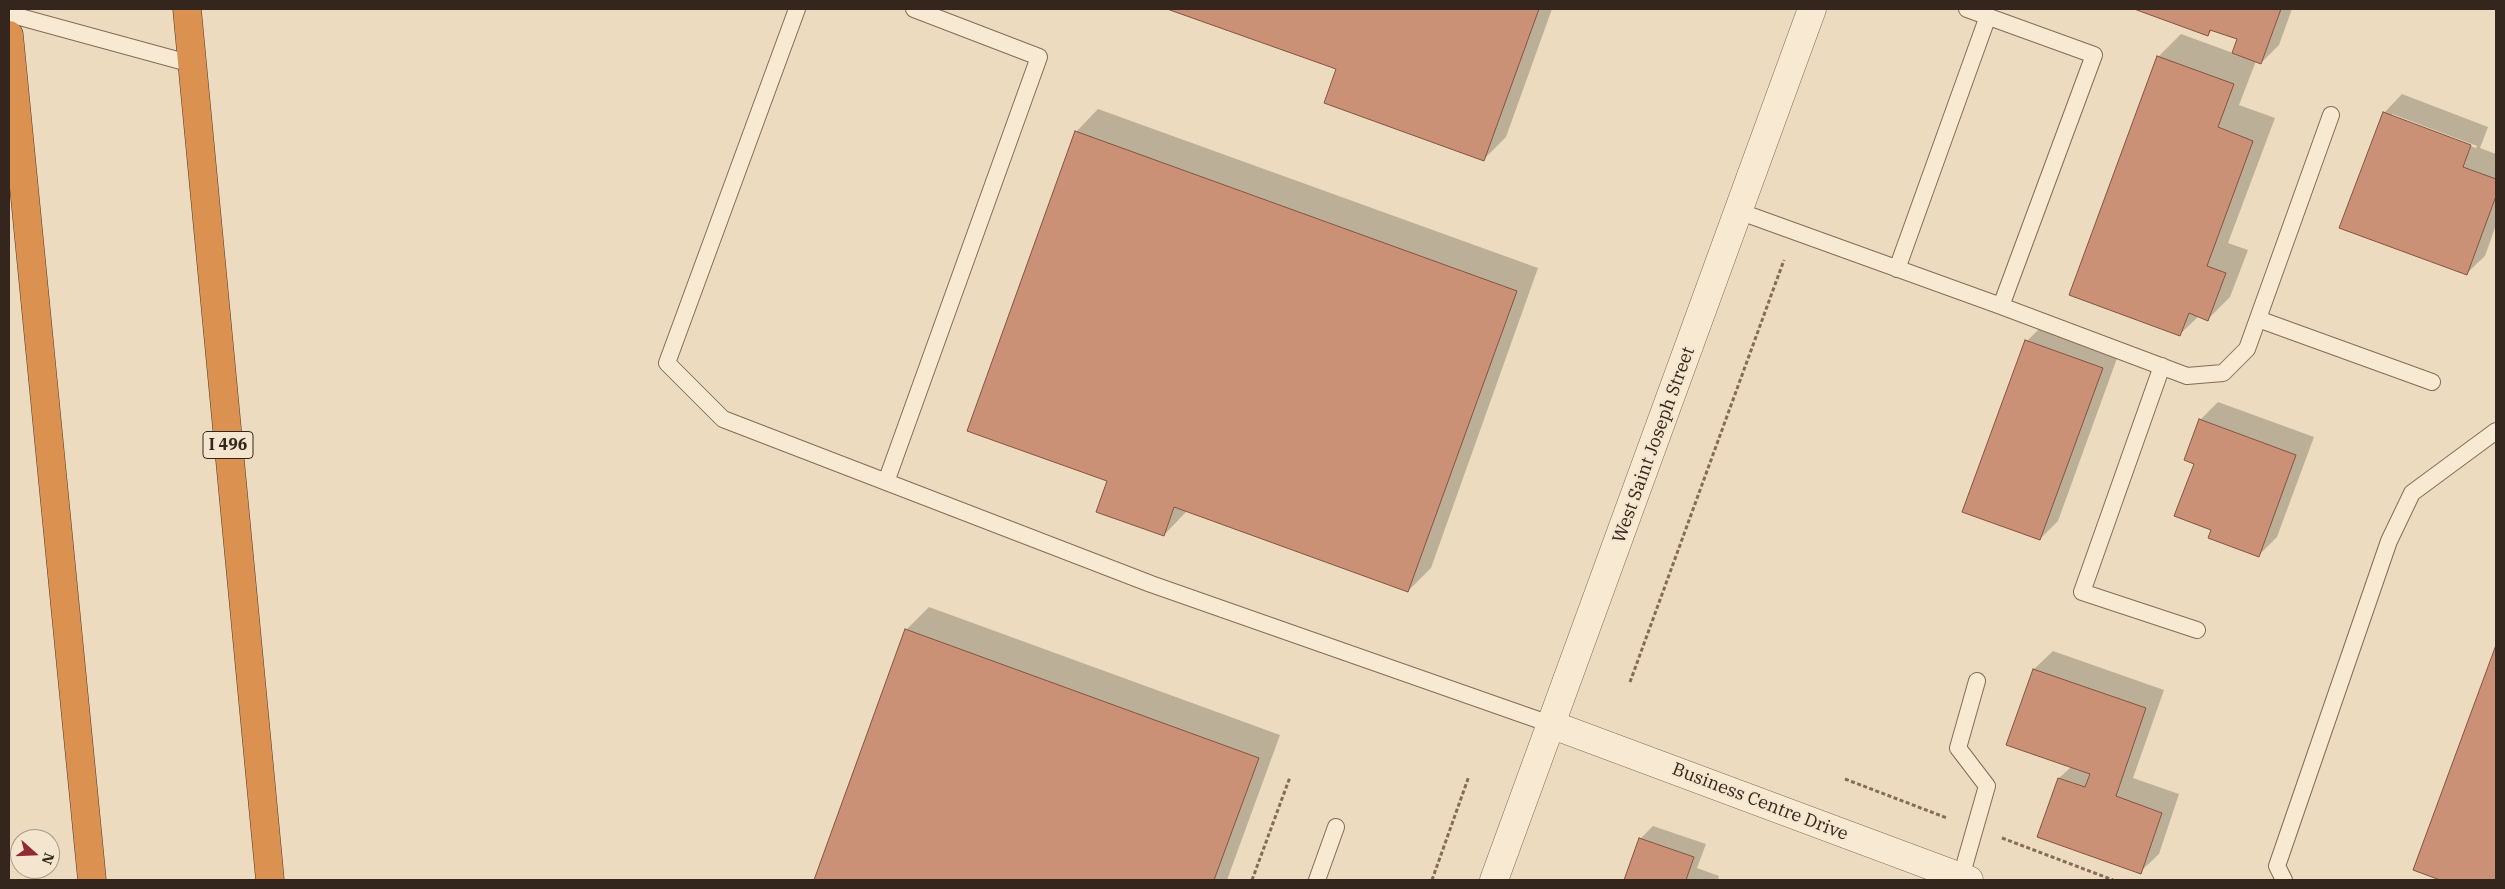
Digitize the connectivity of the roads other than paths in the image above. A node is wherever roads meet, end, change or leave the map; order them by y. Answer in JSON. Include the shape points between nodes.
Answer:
{"nodes":[{"id":1,"x":187,"y":9,"type":"edge"},
{"id":2,"x":797,"y":9,"type":"edge"},
{"id":3,"x":914,"y":9,"type":"edge"},
{"id":4,"x":1812,"y":9,"type":"edge"},
{"id":5,"x":1967,"y":9,"type":"edge"},
{"id":6,"x":9,"y":14,"type":"edge"},
{"id":7,"x":1988,"y":16,"type":"junction"},
{"id":8,"x":9,"y":35,"type":"edge"},
{"id":9,"x":192,"y":64,"type":"junction"},
{"id":10,"x":2331,"y":115,"type":"dead end"},
{"id":11,"x":1738,"y":211,"type":"junction"},
{"id":12,"x":1897,"y":269,"type":"junction"},
{"id":13,"x":2002,"y":306,"type":"junction"},
{"id":14,"x":2258,"y":319,"type":"junction"},
{"id":15,"x":2162,"y":366,"type":"junction"},
{"id":16,"x":2432,"y":382,"type":"dead end"},
{"id":17,"x":2496,"y":431,"type":"edge"},
{"id":18,"x":886,"y":482,"type":"junction"},
{"id":19,"x":2196,"y":630,"type":"dead end"},
{"id":20,"x":1977,"y":680,"type":"dead end"},
{"id":21,"x":1550,"y":724,"type":"junction"},
{"id":22,"x":1336,"y":827,"type":"dead end"},
{"id":23,"x":1965,"y":879,"type":"edge"},
{"id":24,"x":92,"y":880,"type":"edge"},
{"id":25,"x":270,"y":880,"type":"edge"},
{"id":26,"x":1317,"y":880,"type":"edge"},
{"id":27,"x":1494,"y":880,"type":"edge"},
{"id":28,"x":2284,"y":880,"type":"edge"}],
"edges":[{"from":1,"to":9,"type":"highway","number":"I 496"},
{"from":2,"to":18,"type":"lane","via":[[667,363],[723,419]]},
{"from":3,"to":18,"type":"lane","via":[[1039,57]]},
{"from":4,"to":11,"type":"street","name":"West Saint Joseph Street"},
{"from":5,"to":7,"type":"lane"},
{"from":6,"to":9,"type":"lane"},
{"from":7,"to":12,"type":"lane"},
{"from":7,"to":13,"type":"lane","via":[[2094,55]]},
{"from":8,"to":24,"type":"highway"},
{"from":9,"to":25,"type":"highway","number":"I 496"},
{"from":10,"to":14,"type":"lane"},
{"from":11,"to":12,"type":"lane"},
{"from":11,"to":21,"type":"street","name":"West Saint Joseph Street"},
{"from":12,"to":13,"type":"lane"},
{"from":13,"to":15,"type":"lane"},
{"from":14,"to":15,"type":"lane","via":[[2247,349],[2223,374],[2187,376]]},
{"from":14,"to":16,"type":"lane"},
{"from":15,"to":19,"type":"lane","via":[[2082,592]]},
{"from":17,"to":28,"type":"lane","via":[[2412,493],[2393,533],[2276,866]]},
{"from":18,"to":21,"type":"lane","via":[[1152,584]]},
{"from":20,"to":23,"type":"lane","via":[[1958,748],[1987,786]]},
{"from":21,"to":23,"type":"street","name":"Business Centre Drive"},
{"from":21,"to":27,"type":"street","name":"West Saint Joseph Street"},
{"from":22,"to":26,"type":"lane"}]}
